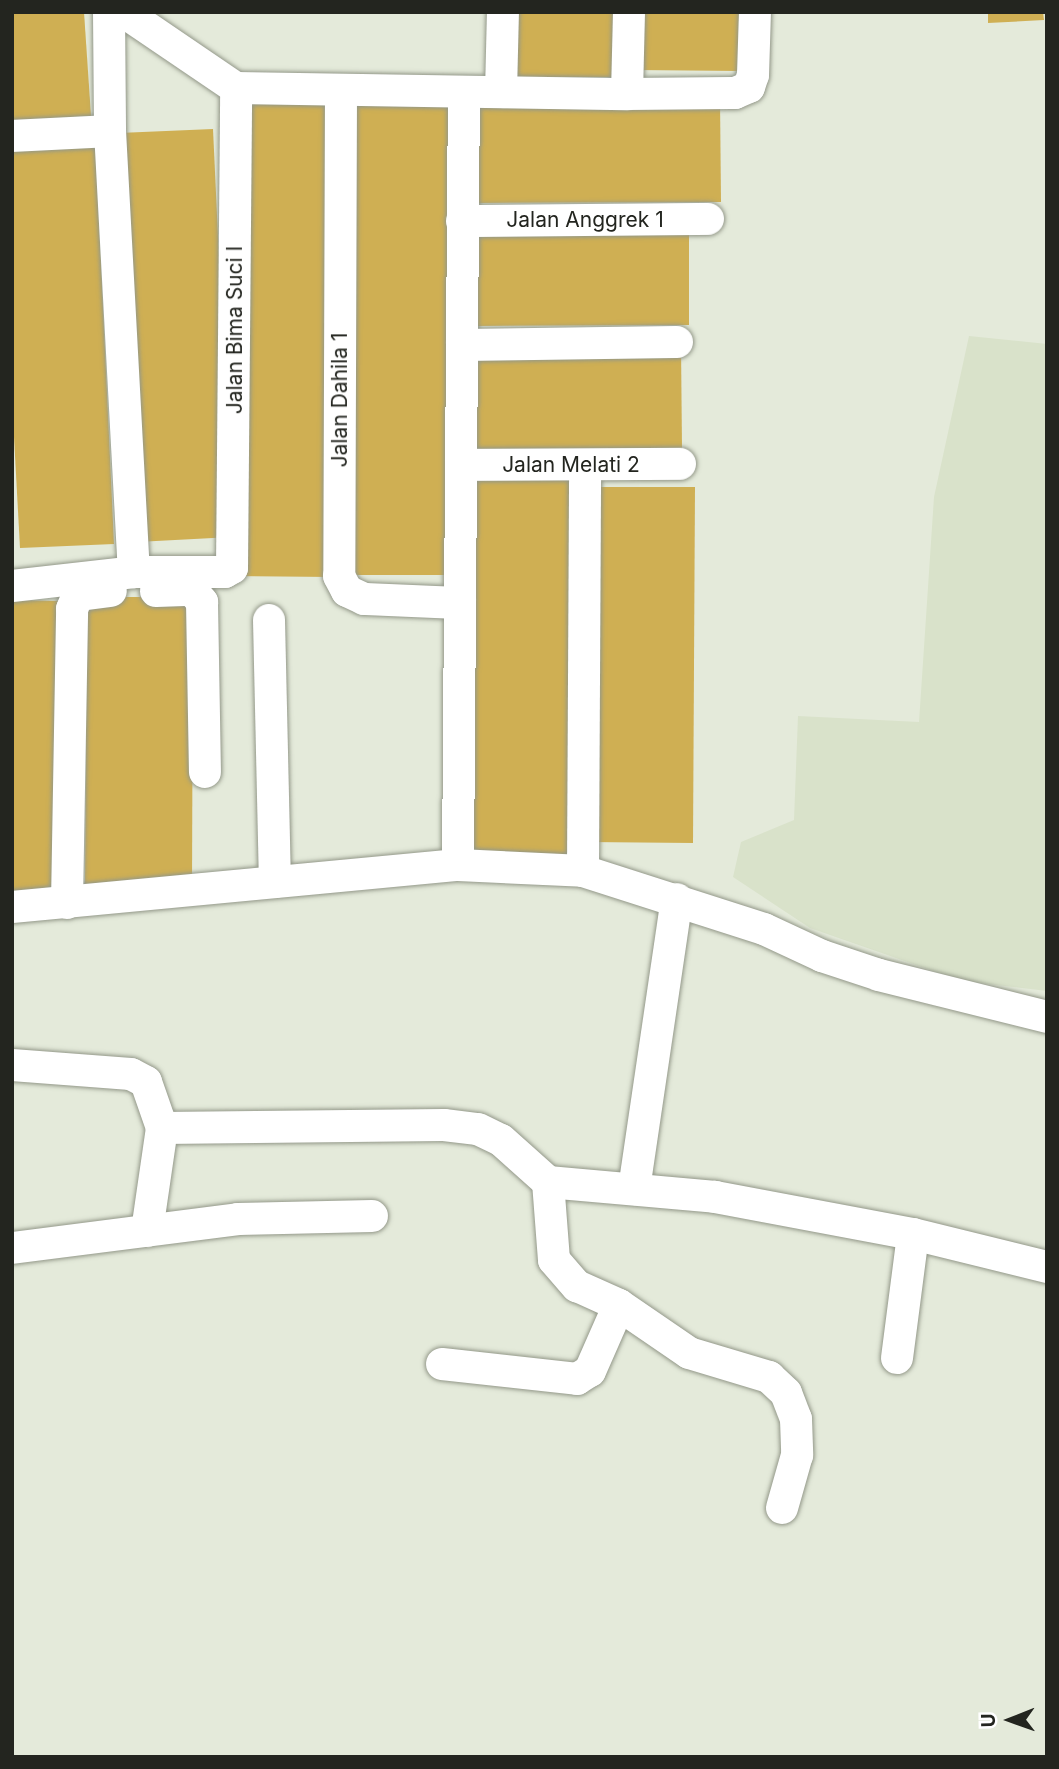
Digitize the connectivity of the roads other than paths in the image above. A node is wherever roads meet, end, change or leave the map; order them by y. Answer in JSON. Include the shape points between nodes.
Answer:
{"nodes":[{"id":1,"x":109,"y":12,"type":"edge"},
{"id":2,"x":124,"y":12,"type":"edge"},
{"id":3,"x":503,"y":12,"type":"edge"},
{"id":4,"x":629,"y":12,"type":"edge"},
{"id":5,"x":755,"y":12,"type":"edge"},
{"id":6,"x":236,"y":88,"type":"junction"},
{"id":7,"x":341,"y":91,"type":"junction"},
{"id":8,"x":464,"y":92,"type":"junction"},
{"id":9,"x":501,"y":92,"type":"junction"},
{"id":10,"x":627,"y":94,"type":"junction"},
{"id":11,"x":110,"y":131,"type":"junction"},
{"id":12,"x":12,"y":136,"type":"edge"},
{"id":13,"x":708,"y":219,"type":"dead end"},
{"id":14,"x":462,"y":221,"type":"junction"},
{"id":15,"x":677,"y":342,"type":"dead end"},
{"id":16,"x":462,"y":345,"type":"junction"},
{"id":17,"x":584,"y":464,"type":"junction"},
{"id":18,"x":680,"y":464,"type":"dead end"},
{"id":19,"x":461,"y":465,"type":"junction"},
{"id":20,"x":134,"y":572,"type":"junction"},
{"id":21,"x":12,"y":586,"type":"edge"},
{"id":22,"x":460,"y":603,"type":"junction"},
{"id":23,"x":270,"y":620,"type":"dead end"},
{"id":24,"x":205,"y":772,"type":"dead end"},
{"id":25,"x":458,"y":865,"type":"junction"},
{"id":26,"x":583,"y":871,"type":"junction"},
{"id":27,"x":275,"y":882,"type":"junction"},
{"id":28,"x":677,"y":899,"type":"junction"},
{"id":29,"x":67,"y":903,"type":"junction"},
{"id":30,"x":12,"y":907,"type":"edge"},
{"id":31,"x":1047,"y":1017,"type":"edge"},
{"id":32,"x":12,"y":1065,"type":"edge"},
{"id":33,"x":163,"y":1128,"type":"junction"},
{"id":34,"x":548,"y":1182,"type":"junction"},
{"id":35,"x":634,"y":1189,"type":"junction"},
{"id":36,"x":372,"y":1216,"type":"dead end"},
{"id":37,"x":147,"y":1231,"type":"junction"},
{"id":38,"x":913,"y":1234,"type":"junction"},
{"id":39,"x":12,"y":1248,"type":"edge"},
{"id":40,"x":1047,"y":1267,"type":"edge"},
{"id":41,"x":619,"y":1305,"type":"junction"},
{"id":42,"x":897,"y":1358,"type":"dead end"},
{"id":43,"x":442,"y":1364,"type":"dead end"},
{"id":44,"x":782,"y":1508,"type":"dead end"}],
"edges":[{"from":1,"to":11,"type":"street"},
{"from":2,"to":6,"type":"street"},
{"from":3,"to":9,"type":"street"},
{"from":4,"to":10,"type":"street"},
{"from":5,"to":10,"type":"street","via":[[749,88],[735,93]]},
{"from":6,"to":7,"type":"street"},
{"from":6,"to":20,"type":"street","name":"Jalan Bima Suci I","via":[[230,571]]},
{"from":7,"to":8,"type":"street"},
{"from":7,"to":22,"type":"street","name":"Jalan Dahila 1","via":[[339,576],[347,592],[364,599]]},
{"from":8,"to":9,"type":"street"},
{"from":8,"to":14,"type":"street"},
{"from":9,"to":10,"type":"street"},
{"from":11,"to":12,"type":"street"},
{"from":11,"to":20,"type":"street"},
{"from":13,"to":14,"type":"street","name":"Jalan Anggrek 1"},
{"from":14,"to":16,"type":"street"},
{"from":15,"to":16,"type":"street"},
{"from":16,"to":19,"type":"street"},
{"from":17,"to":18,"type":"street","name":"Jalan Melati 2"},
{"from":17,"to":19,"type":"street","name":"Jalan Melati 2"},
{"from":17,"to":26,"type":"street"},
{"from":19,"to":22,"type":"street"},
{"from":20,"to":21,"type":"street"},
{"from":22,"to":25,"type":"street"},
{"from":23,"to":27,"type":"street"},
{"from":24,"to":29,"type":"street","via":[[201,597],[192,590],[89,591],[78,595],[72,609]]},
{"from":25,"to":26,"type":"street"},
{"from":25,"to":27,"type":"street"},
{"from":26,"to":28,"type":"street"},
{"from":27,"to":29,"type":"street"},
{"from":28,"to":31,"type":"street","via":[[867,971],[957,998]]},
{"from":28,"to":35,"type":"street"},
{"from":29,"to":30,"type":"street"},
{"from":32,"to":33,"type":"street","via":[[131,1074],[151,1090]]},
{"from":33,"to":34,"type":"street","via":[[478,1129],[501,1140]]},
{"from":33,"to":37,"type":"street"},
{"from":34,"to":35,"type":"street"},
{"from":34,"to":41,"type":"street","via":[[554,1260],[577,1286]]},
{"from":35,"to":38,"type":"street","via":[[715,1197]]},
{"from":36,"to":37,"type":"street","via":[[238,1219]]},
{"from":37,"to":39,"type":"street"},
{"from":38,"to":40,"type":"street"},
{"from":38,"to":42,"type":"street"},
{"from":41,"to":43,"type":"street","via":[[590,1371],[577,1379]]},
{"from":41,"to":44,"type":"street","via":[[690,1353],[769,1377],[786,1393],[796,1419],[797,1455]]}]}
